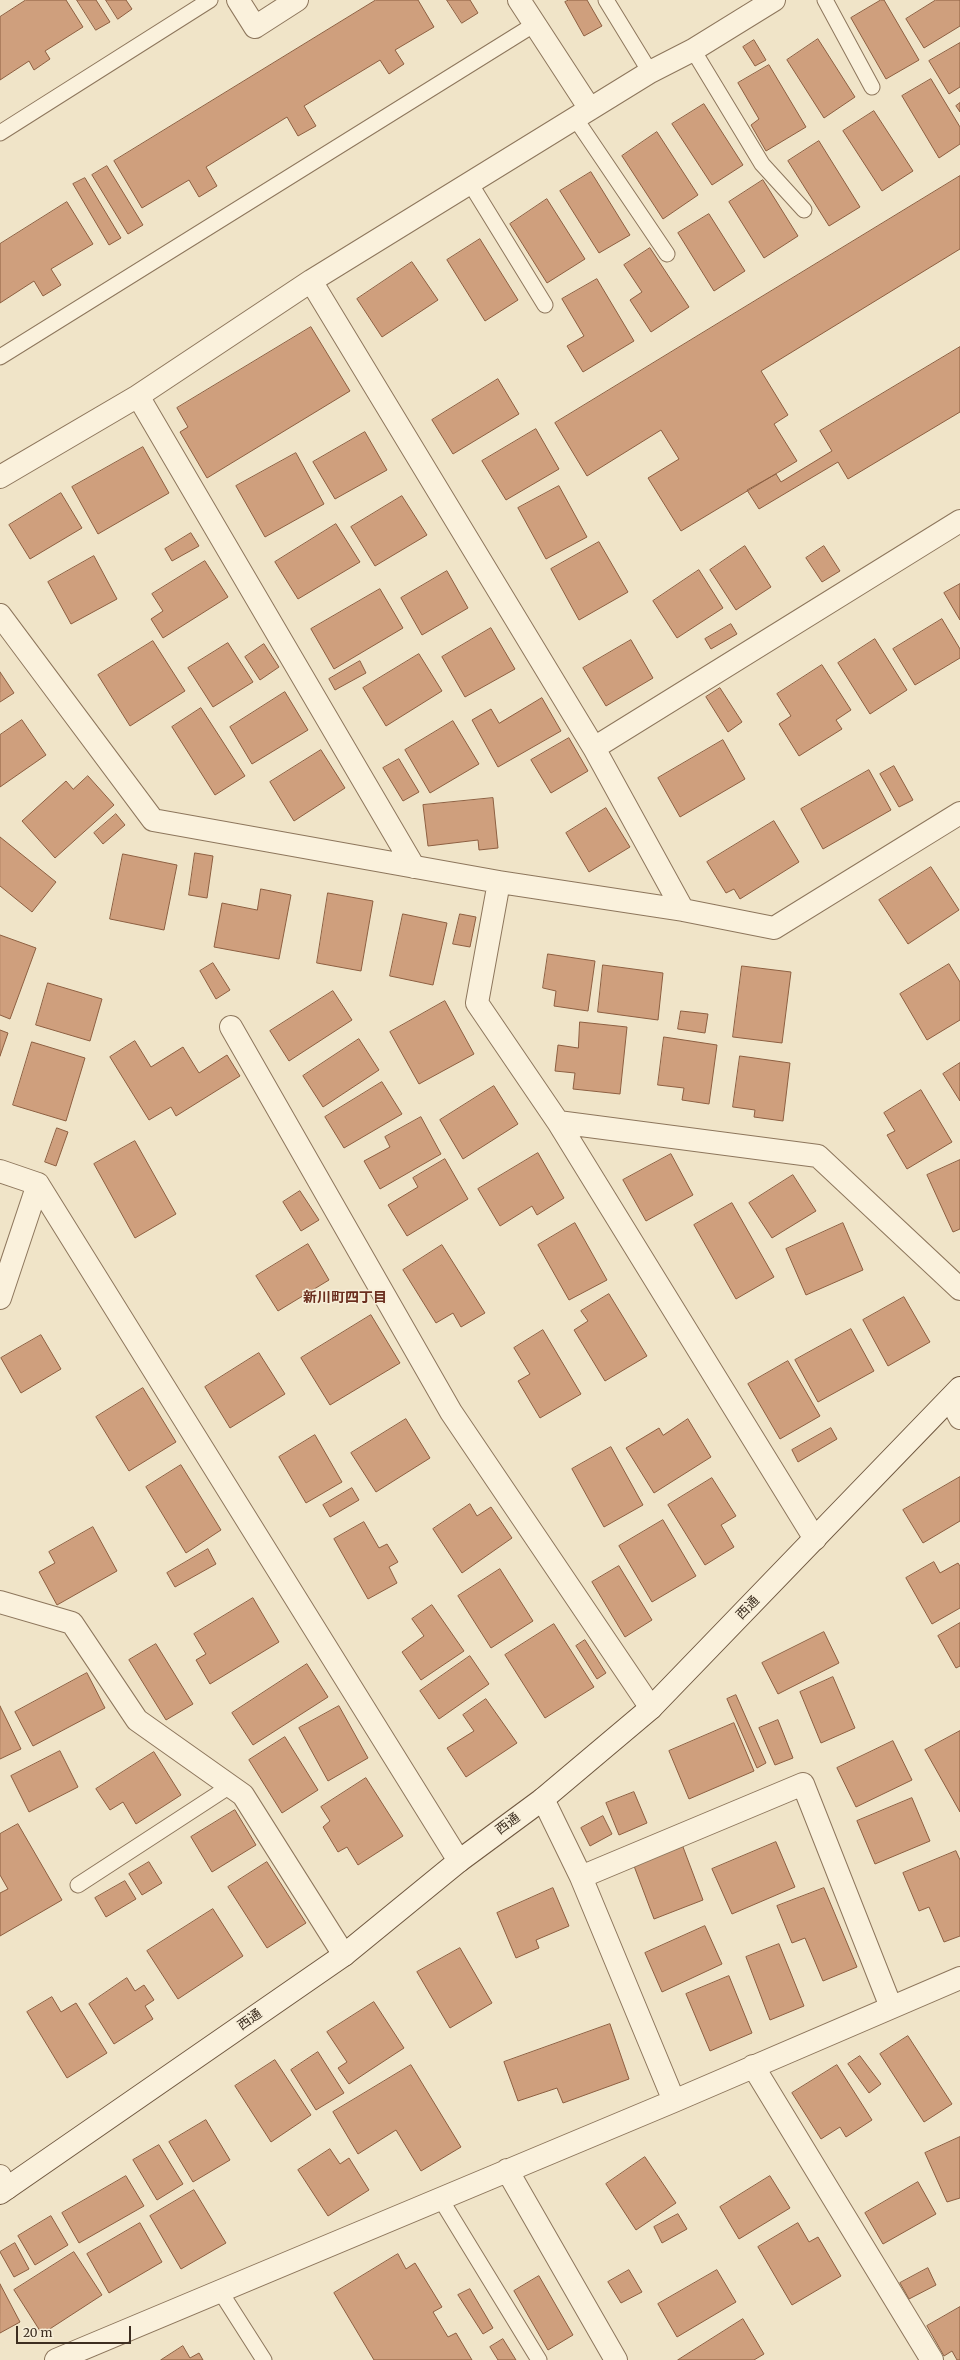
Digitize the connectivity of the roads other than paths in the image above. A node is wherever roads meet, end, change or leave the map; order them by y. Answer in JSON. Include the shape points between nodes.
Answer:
{"nodes":[{"id":1,"x":210,"y":0,"type":"edge"},
{"id":2,"x":238,"y":0,"type":"edge"},
{"id":3,"x":296,"y":0,"type":"edge"},
{"id":4,"x":520,"y":0,"type":"edge"},
{"id":5,"x":606,"y":0,"type":"edge"},
{"id":6,"x":774,"y":0,"type":"edge"},
{"id":7,"x":825,"y":0,"type":"edge"},
{"id":8,"x":535,"y":24,"type":"junction"},
{"id":9,"x":693,"y":50,"type":"junction"},
{"id":10,"x":650,"y":72,"type":"junction"},
{"id":11,"x":872,"y":87,"type":"dead end"},
{"id":12,"x":582,"y":113,"type":"junction"},
{"id":13,"x":0,"y":133,"type":"edge"},
{"id":14,"x":470,"y":183,"type":"junction"},
{"id":15,"x":804,"y":210,"type":"dead end"},
{"id":16,"x":667,"y":254,"type":"dead end"},
{"id":17,"x":311,"y":281,"type":"junction"},
{"id":18,"x":545,"y":305,"type":"dead end"},
{"id":19,"x":0,"y":357,"type":"edge"},
{"id":20,"x":138,"y":396,"type":"junction"},
{"id":21,"x":0,"y":477,"type":"edge"},
{"id":22,"x":960,"y":521,"type":"edge"},
{"id":23,"x":0,"y":615,"type":"edge"},
{"id":24,"x":594,"y":748,"type":"junction"},
{"id":25,"x":960,"y":813,"type":"edge"},
{"id":26,"x":414,"y":867,"type":"junction"},
{"id":27,"x":499,"y":882,"type":"junction"},
{"id":28,"x":683,"y":910,"type":"junction"},
{"id":29,"x":232,"y":1027,"type":"dead end"},
{"id":30,"x":558,"y":1122,"type":"junction"},
{"id":31,"x":0,"y":1171,"type":"edge"},
{"id":32,"x":38,"y":1184,"type":"junction"},
{"id":33,"x":960,"y":1289,"type":"edge"},
{"id":34,"x":0,"y":1298,"type":"edge"},
{"id":35,"x":957,"y":1402,"type":"edge"},
{"id":36,"x":815,"y":1539,"type":"junction"},
{"id":37,"x":0,"y":1602,"type":"edge"},
{"id":38,"x":651,"y":1708,"type":"junction"},
{"id":39,"x":230,"y":1786,"type":"junction"},
{"id":40,"x":543,"y":1799,"type":"junction"},
{"id":41,"x":459,"y":1861,"type":"junction"},
{"id":42,"x":581,"y":1877,"type":"junction"},
{"id":43,"x":78,"y":1885,"type":"dead end"},
{"id":44,"x":344,"y":1955,"type":"junction"},
{"id":45,"x":960,"y":1978,"type":"edge"},
{"id":46,"x":891,"y":2007,"type":"junction"},
{"id":47,"x":753,"y":2066,"type":"junction"},
{"id":48,"x":674,"y":2101,"type":"junction"},
{"id":49,"x":508,"y":2170,"type":"junction"},
{"id":50,"x":2,"y":2186,"type":"edge"},
{"id":51,"x":440,"y":2198,"type":"junction"},
{"id":52,"x":220,"y":2291,"type":"junction"},
{"id":53,"x":56,"y":2360,"type":"edge"},
{"id":54,"x":264,"y":2360,"type":"edge"},
{"id":55,"x":538,"y":2360,"type":"edge"},
{"id":56,"x":616,"y":2360,"type":"edge"},
{"id":57,"x":932,"y":2360,"type":"edge"}],
"edges":[{"from":1,"to":13,"type":"lane"},
{"from":2,"to":3,"type":"street","via":[[255,27]]},
{"from":4,"to":8,"type":"street"},
{"from":5,"to":10,"type":"lane"},
{"from":6,"to":9,"type":"street"},
{"from":7,"to":11,"type":"lane"},
{"from":8,"to":12,"type":"street"},
{"from":8,"to":19,"type":"lane"},
{"from":9,"to":10,"type":"street"},
{"from":9,"to":15,"type":"lane","via":[[762,164]]},
{"from":10,"to":12,"type":"street"},
{"from":12,"to":14,"type":"street"},
{"from":12,"to":16,"type":"lane"},
{"from":14,"to":17,"type":"street"},
{"from":14,"to":18,"type":"lane"},
{"from":17,"to":20,"type":"street"},
{"from":17,"to":24,"type":"street"},
{"from":20,"to":21,"type":"street"},
{"from":20,"to":26,"type":"street"},
{"from":22,"to":24,"type":"street"},
{"from":23,"to":26,"type":"street","via":[[153,820]]},
{"from":24,"to":28,"type":"street"},
{"from":25,"to":28,"type":"street","via":[[774,928]]},
{"from":26,"to":27,"type":"street"},
{"from":27,"to":28,"type":"street"},
{"from":27,"to":30,"type":"street","via":[[477,1002]]},
{"from":29,"to":38,"type":"street","via":[[451,1412]]},
{"from":30,"to":33,"type":"street","via":[[818,1156]]},
{"from":30,"to":36,"type":"street"},
{"from":31,"to":32,"type":"street"},
{"from":32,"to":34,"type":"street"},
{"from":32,"to":41,"type":"street"},
{"from":35,"to":36,"type":"street","name":"西通"},
{"from":36,"to":38,"type":"street","name":"西通"},
{"from":37,"to":39,"type":"street","via":[[72,1623],[137,1720]]},
{"from":38,"to":40,"type":"street","name":"西通"},
{"from":39,"to":43,"type":"lane"},
{"from":39,"to":44,"type":"street","via":[[243,1795]]},
{"from":40,"to":41,"type":"street","name":"西通"},
{"from":40,"to":42,"type":"street"},
{"from":41,"to":44,"type":"street","name":"西通"},
{"from":42,"to":46,"type":"street","via":[[803,1784]]},
{"from":42,"to":48,"type":"street"},
{"from":44,"to":50,"type":"street","name":"西通"},
{"from":45,"to":46,"type":"street"},
{"from":46,"to":47,"type":"street"},
{"from":47,"to":48,"type":"street"},
{"from":47,"to":57,"type":"street"},
{"from":48,"to":49,"type":"street"},
{"from":49,"to":51,"type":"street"},
{"from":49,"to":56,"type":"street"},
{"from":51,"to":52,"type":"street"},
{"from":51,"to":55,"type":"lane"},
{"from":52,"to":53,"type":"street"},
{"from":52,"to":54,"type":"lane"}]}
